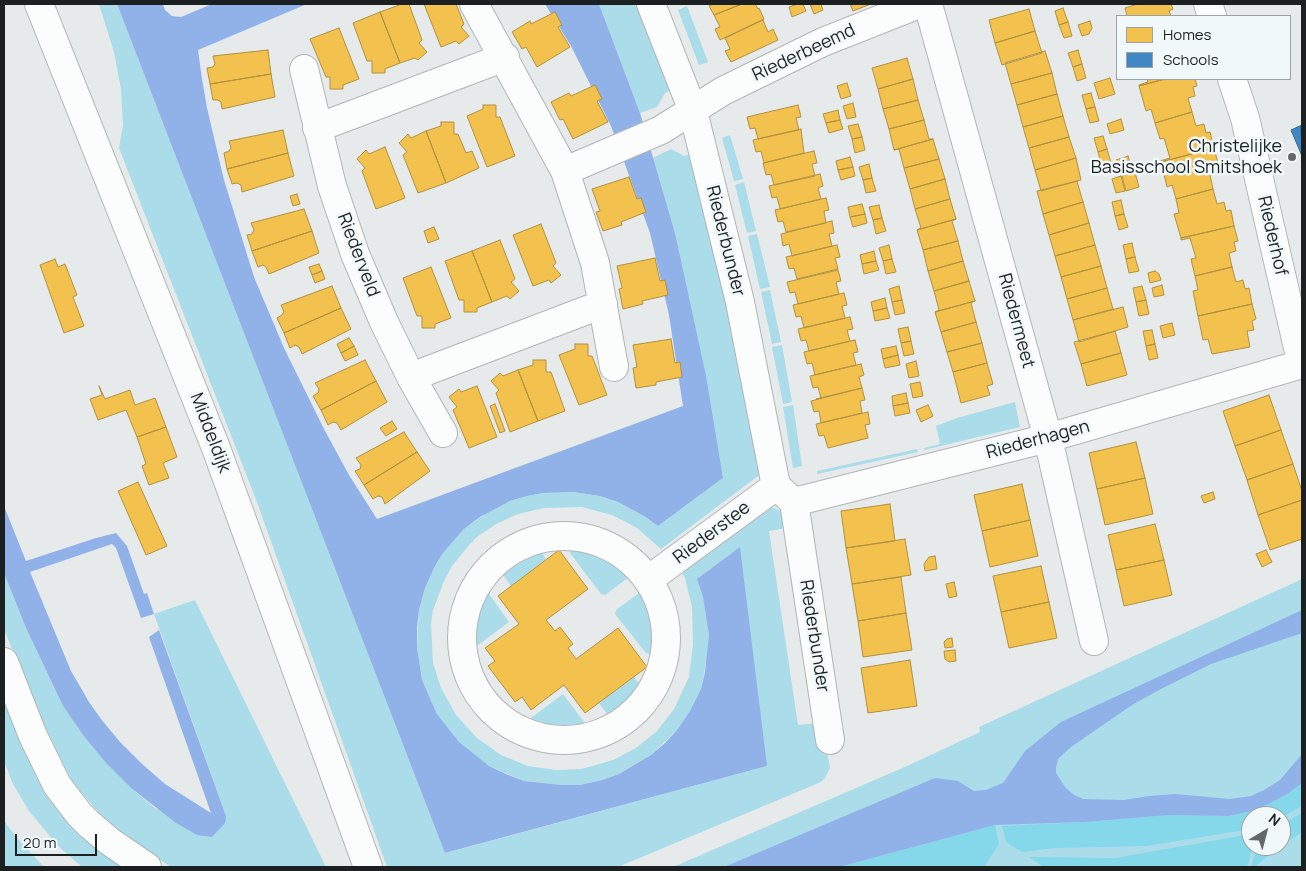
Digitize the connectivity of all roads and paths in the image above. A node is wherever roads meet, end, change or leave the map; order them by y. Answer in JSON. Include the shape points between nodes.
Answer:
{"nodes":[{"id":1,"x":39,"y":4,"type":"edge"},
{"id":2,"x":474,"y":4,"type":"edge"},
{"id":3,"x":651,"y":4,"type":"edge"},
{"id":4,"x":919,"y":4,"type":"edge"},
{"id":5,"x":928,"y":4,"type":"edge"},
{"id":6,"x":505,"y":57,"type":"junction"},
{"id":7,"x":304,"y":69,"type":"dead end"},
{"id":8,"x":1232,"y":80,"type":"edge"},
{"id":9,"x":693,"y":111,"type":"junction"},
{"id":10,"x":317,"y":128,"type":"junction"},
{"id":11,"x":565,"y":171,"type":"junction"},
{"id":12,"x":603,"y":304,"type":"junction"},
{"id":13,"x":1302,"y":365,"type":"edge"},
{"id":14,"x":614,"y":368,"type":"dead end"},
{"id":15,"x":411,"y":377,"type":"junction"},
{"id":16,"x":443,"y":433,"type":"dead end"},
{"id":17,"x":1048,"y":438,"type":"junction"},
{"id":18,"x":785,"y":494,"type":"junction"},
{"id":19,"x":648,"y":580,"type":"junction"},
{"id":20,"x":1094,"y":641,"type":"dead end"},
{"id":21,"x":4,"y":662,"type":"edge"},
{"id":22,"x":830,"y":740,"type":"dead end"},
{"id":23,"x":146,"y":867,"type":"edge"},
{"id":24,"x":368,"y":867,"type":"edge"}],
"edges":[{"from":1,"to":24,"type":"street","name":"Middeldijk","via":[[216,448]]},
{"from":2,"to":6,"type":"street"},
{"from":3,"to":9,"type":"street","name":"Riederbunder"},
{"from":4,"to":9,"type":"street","name":"Riederbeemd","via":[[823,42],[723,91]]},
{"from":5,"to":17,"type":"street","name":"Riedermeet"},
{"from":6,"to":10,"type":"street"},
{"from":6,"to":11,"type":"street"},
{"from":7,"to":10,"type":"street","name":"Riederveld"},
{"from":8,"to":13,"type":"street","name":"Riederhof","via":[[1245,118]]},
{"from":9,"to":11,"type":"street","via":[[661,130]]},
{"from":9,"to":18,"type":"street","name":"Riederbunder"},
{"from":10,"to":15,"type":"street","name":"Riederveld","via":[[355,254]]},
{"from":11,"to":12,"type":"street","via":[[595,263]]},
{"from":12,"to":14,"type":"street"},
{"from":12,"to":15,"type":"street"},
{"from":13,"to":17,"type":"street","name":"Riederhagen"},
{"from":15,"to":16,"type":"street","name":"Riederveld"},
{"from":17,"to":18,"type":"street","name":"Riederhagen"},
{"from":17,"to":20,"type":"street","name":"Riedermeet"},
{"from":18,"to":19,"type":"street","name":"Riederstee"},
{"from":18,"to":22,"type":"street","name":"Riederbunder"},
{"from":19,"to":19,"type":"street","via":[[636,565],[605,544],[570,536],[534,540],[517,547],[495,563],[477,584],[469,600],[462,636],[468,672],[486,703],[514,726],[548,739],[585,738],[619,724],[650,692],[662,668],[666,650],[664,613]]},
{"from":21,"to":23,"type":"street","via":[[58,785],[89,824]]}]}
